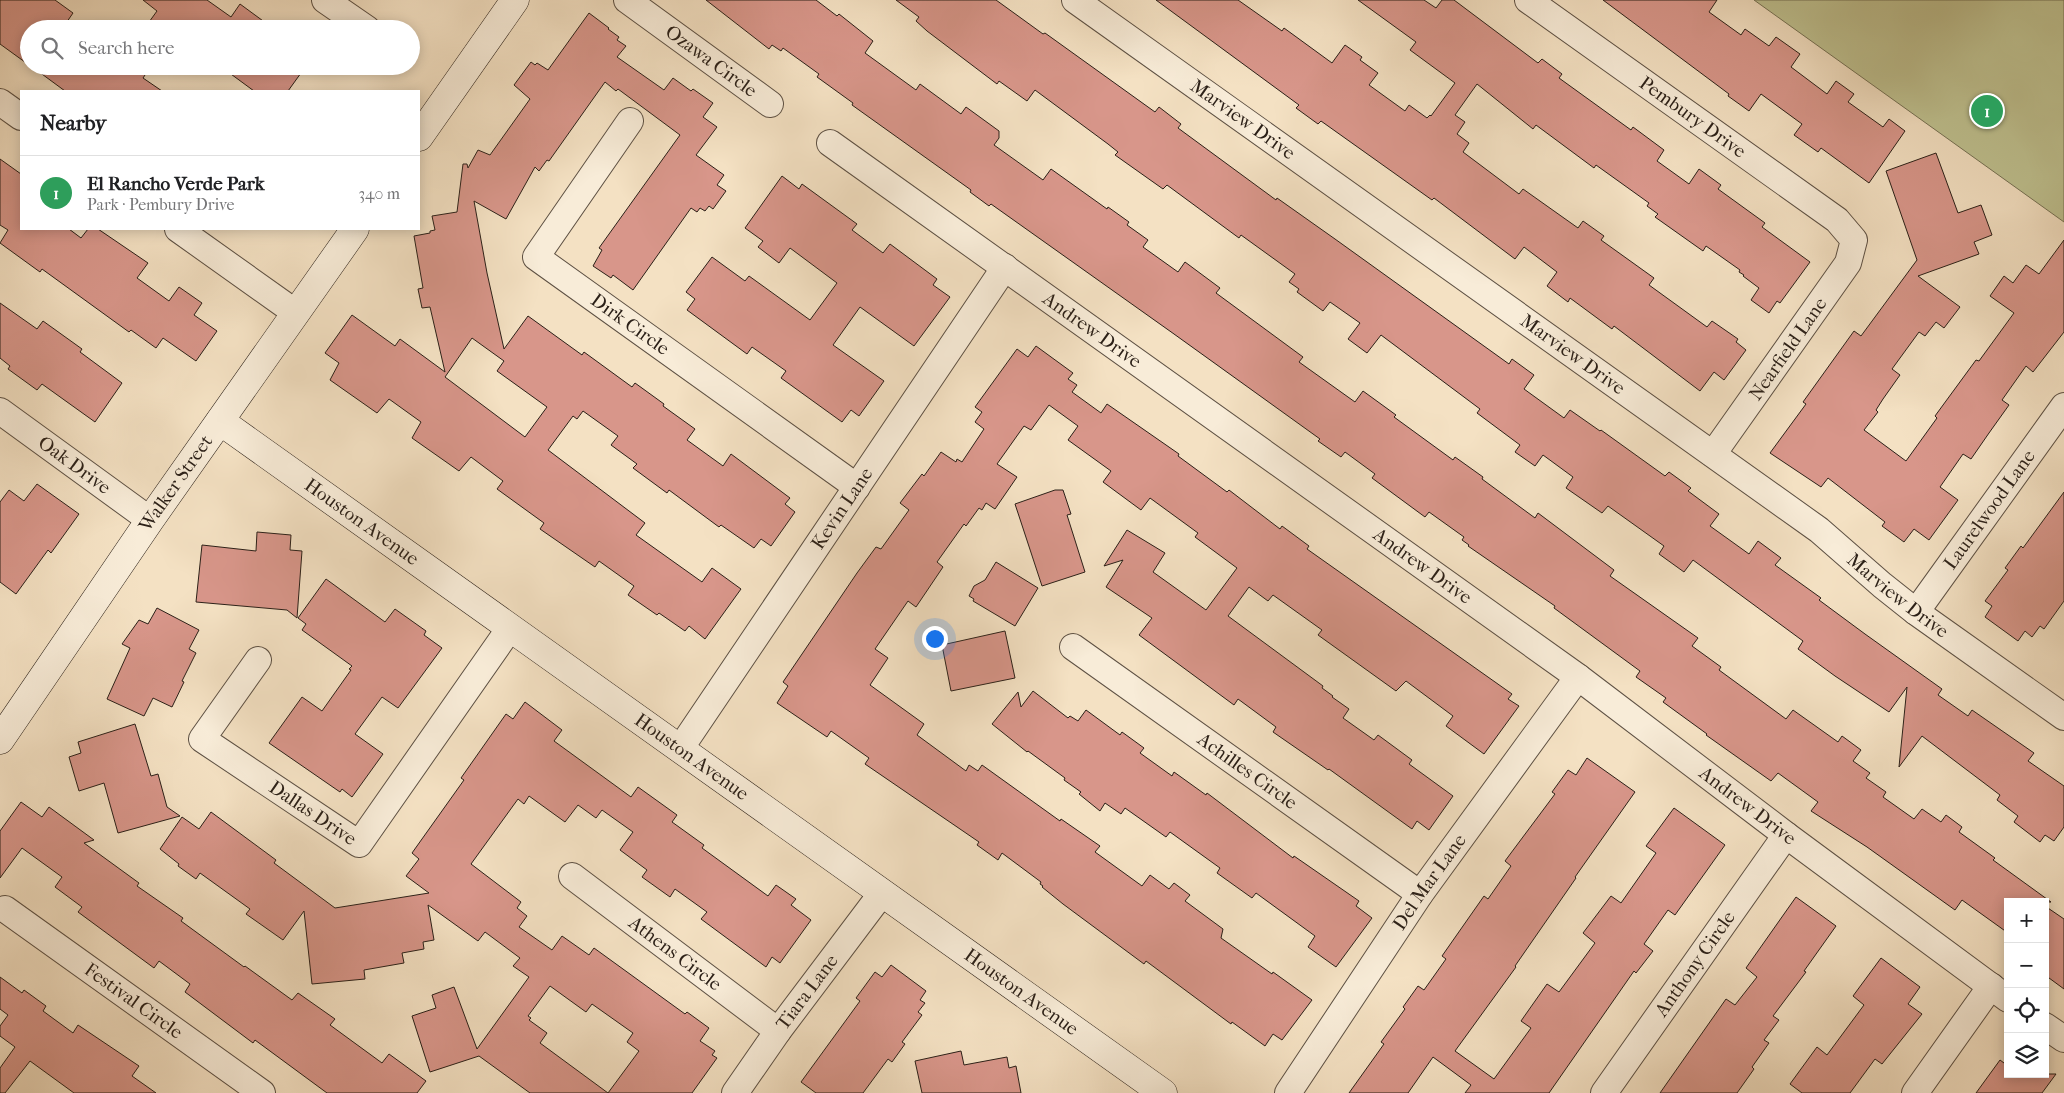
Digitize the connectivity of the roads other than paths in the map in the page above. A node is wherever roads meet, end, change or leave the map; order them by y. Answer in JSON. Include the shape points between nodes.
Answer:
{"nodes":[{"id":1,"x":325,"y":0,"type":"edge"},
{"id":2,"x":515,"y":0,"type":"edge"},
{"id":3,"x":627,"y":0,"type":"edge"},
{"id":4,"x":1075,"y":0,"type":"edge"},
{"id":5,"x":1528,"y":0,"type":"edge"},
{"id":6,"x":354,"y":20,"type":"edge"},
{"id":7,"x":0,"y":102,"type":"edge"},
{"id":8,"x":770,"y":104,"type":"dead end"},
{"id":9,"x":20,"y":116,"type":"edge"},
{"id":10,"x":630,"y":121,"type":"dead end"},
{"id":11,"x":420,"y":137,"type":"edge"},
{"id":12,"x":830,"y":143,"type":"dead end"},
{"id":13,"x":179,"y":230,"type":"edge"},
{"id":14,"x":354,"y":230,"type":"edge"},
{"id":15,"x":1854,"y":240,"type":"joint"},
{"id":16,"x":1005,"y":268,"type":"junction"},
{"id":17,"x":296,"y":313,"type":"junction"},
{"id":18,"x":2064,"y":406,"type":"edge"},
{"id":19,"x":3,"y":420,"type":"edge"},
{"id":20,"x":220,"y":421,"type":"junction"},
{"id":21,"x":1713,"y":454,"type":"junction"},
{"id":22,"x":857,"y":487,"type":"junction"},
{"id":23,"x":150,"y":520,"type":"junction"},
{"id":24,"x":1916,"y":612,"type":"junction"},
{"id":25,"x":510,"y":628,"type":"junction"},
{"id":26,"x":1073,"y":647,"type":"dead end"},
{"id":27,"x":258,"y":660,"type":"dead end"},
{"id":28,"x":1578,"y":677,"type":"junction"},
{"id":29,"x":2064,"y":716,"type":"edge"},
{"id":30,"x":0,"y":740,"type":"edge"},
{"id":31,"x":680,"y":749,"type":"junction"},
{"id":32,"x":1786,"y":835,"type":"junction"},
{"id":33,"x":572,"y":876,"type":"dead end"},
{"id":34,"x":882,"y":893,"type":"junction"},
{"id":35,"x":1420,"y":894,"type":"junction"},
{"id":36,"x":5,"y":909,"type":"dead end"},
{"id":37,"x":1999,"y":992,"type":"edge"},
{"id":38,"x":2049,"y":1029,"type":"edge"},
{"id":39,"x":778,"y":1031,"type":"junction"},
{"id":40,"x":2064,"y":1039,"type":"edge"},
{"id":41,"x":262,"y":1093,"type":"edge"},
{"id":42,"x":735,"y":1093,"type":"edge"},
{"id":43,"x":1163,"y":1093,"type":"edge"},
{"id":44,"x":1288,"y":1093,"type":"edge"},
{"id":45,"x":1604,"y":1093,"type":"edge"},
{"id":46,"x":1915,"y":1093,"type":"edge"}],
"edges":[{"from":1,"to":6,"type":"street"},
{"from":2,"to":11,"type":"street"},
{"from":3,"to":8,"type":"street","name":"Ozawa Circle"},
{"from":4,"to":21,"type":"street","name":"Marview Drive"},
{"from":5,"to":15,"type":"street","name":"Pembury Drive","via":[[1837,220]]},
{"from":7,"to":9,"type":"street"},
{"from":10,"to":22,"type":"street","name":"Dirk Circle","via":[[536,257]]},
{"from":12,"to":16,"type":"street","name":"Andrew Drive"},
{"from":13,"to":17,"type":"street"},
{"from":14,"to":17,"type":"street","name":"Walker Street"},
{"from":15,"to":21,"type":"street","name":"Nearfield Lane","via":[[1848,263]]},
{"from":16,"to":22,"type":"street","name":"Kevin Lane"},
{"from":16,"to":28,"type":"street","name":"Andrew Drive"},
{"from":17,"to":20,"type":"street","name":"Walker Street"},
{"from":18,"to":24,"type":"street","name":"Laurelwood Lane"},
{"from":19,"to":23,"type":"street","name":"Oak Drive"},
{"from":20,"to":23,"type":"street","name":"Walker Street"},
{"from":20,"to":25,"type":"street","name":"Houston Avenue"},
{"from":21,"to":24,"type":"street","name":"Marview Drive","via":[[1819,530]]},
{"from":22,"to":31,"type":"street","name":"Kevin Lane"},
{"from":23,"to":30,"type":"street","name":"Walker Street"},
{"from":24,"to":29,"type":"street","name":"Marview Drive"},
{"from":25,"to":27,"type":"street","name":"Dallas Drive","via":[[359,844],[202,739]]},
{"from":25,"to":31,"type":"street","name":"Houston Avenue"},
{"from":26,"to":35,"type":"street","name":"Achilles Circle"},
{"from":28,"to":32,"type":"street","name":"Andrew Drive"},
{"from":28,"to":35,"type":"street","name":"Del Mar Lane"},
{"from":31,"to":34,"type":"street","name":"Houston Avenue"},
{"from":32,"to":37,"type":"street","name":"Andrew Drive"},
{"from":32,"to":45,"type":"street","name":"Anthony Circle"},
{"from":33,"to":39,"type":"street","name":"Athens Circle"},
{"from":34,"to":39,"type":"street","name":"Tiara Lane"},
{"from":34,"to":43,"type":"street","name":"Houston Avenue"},
{"from":35,"to":44,"type":"street","name":"Del Mar Lane"},
{"from":36,"to":41,"type":"street","name":"Festival Circle"},
{"from":37,"to":46,"type":"street"},
{"from":38,"to":40,"type":"street"},
{"from":39,"to":42,"type":"street","name":"Tiara Lane"}]}
